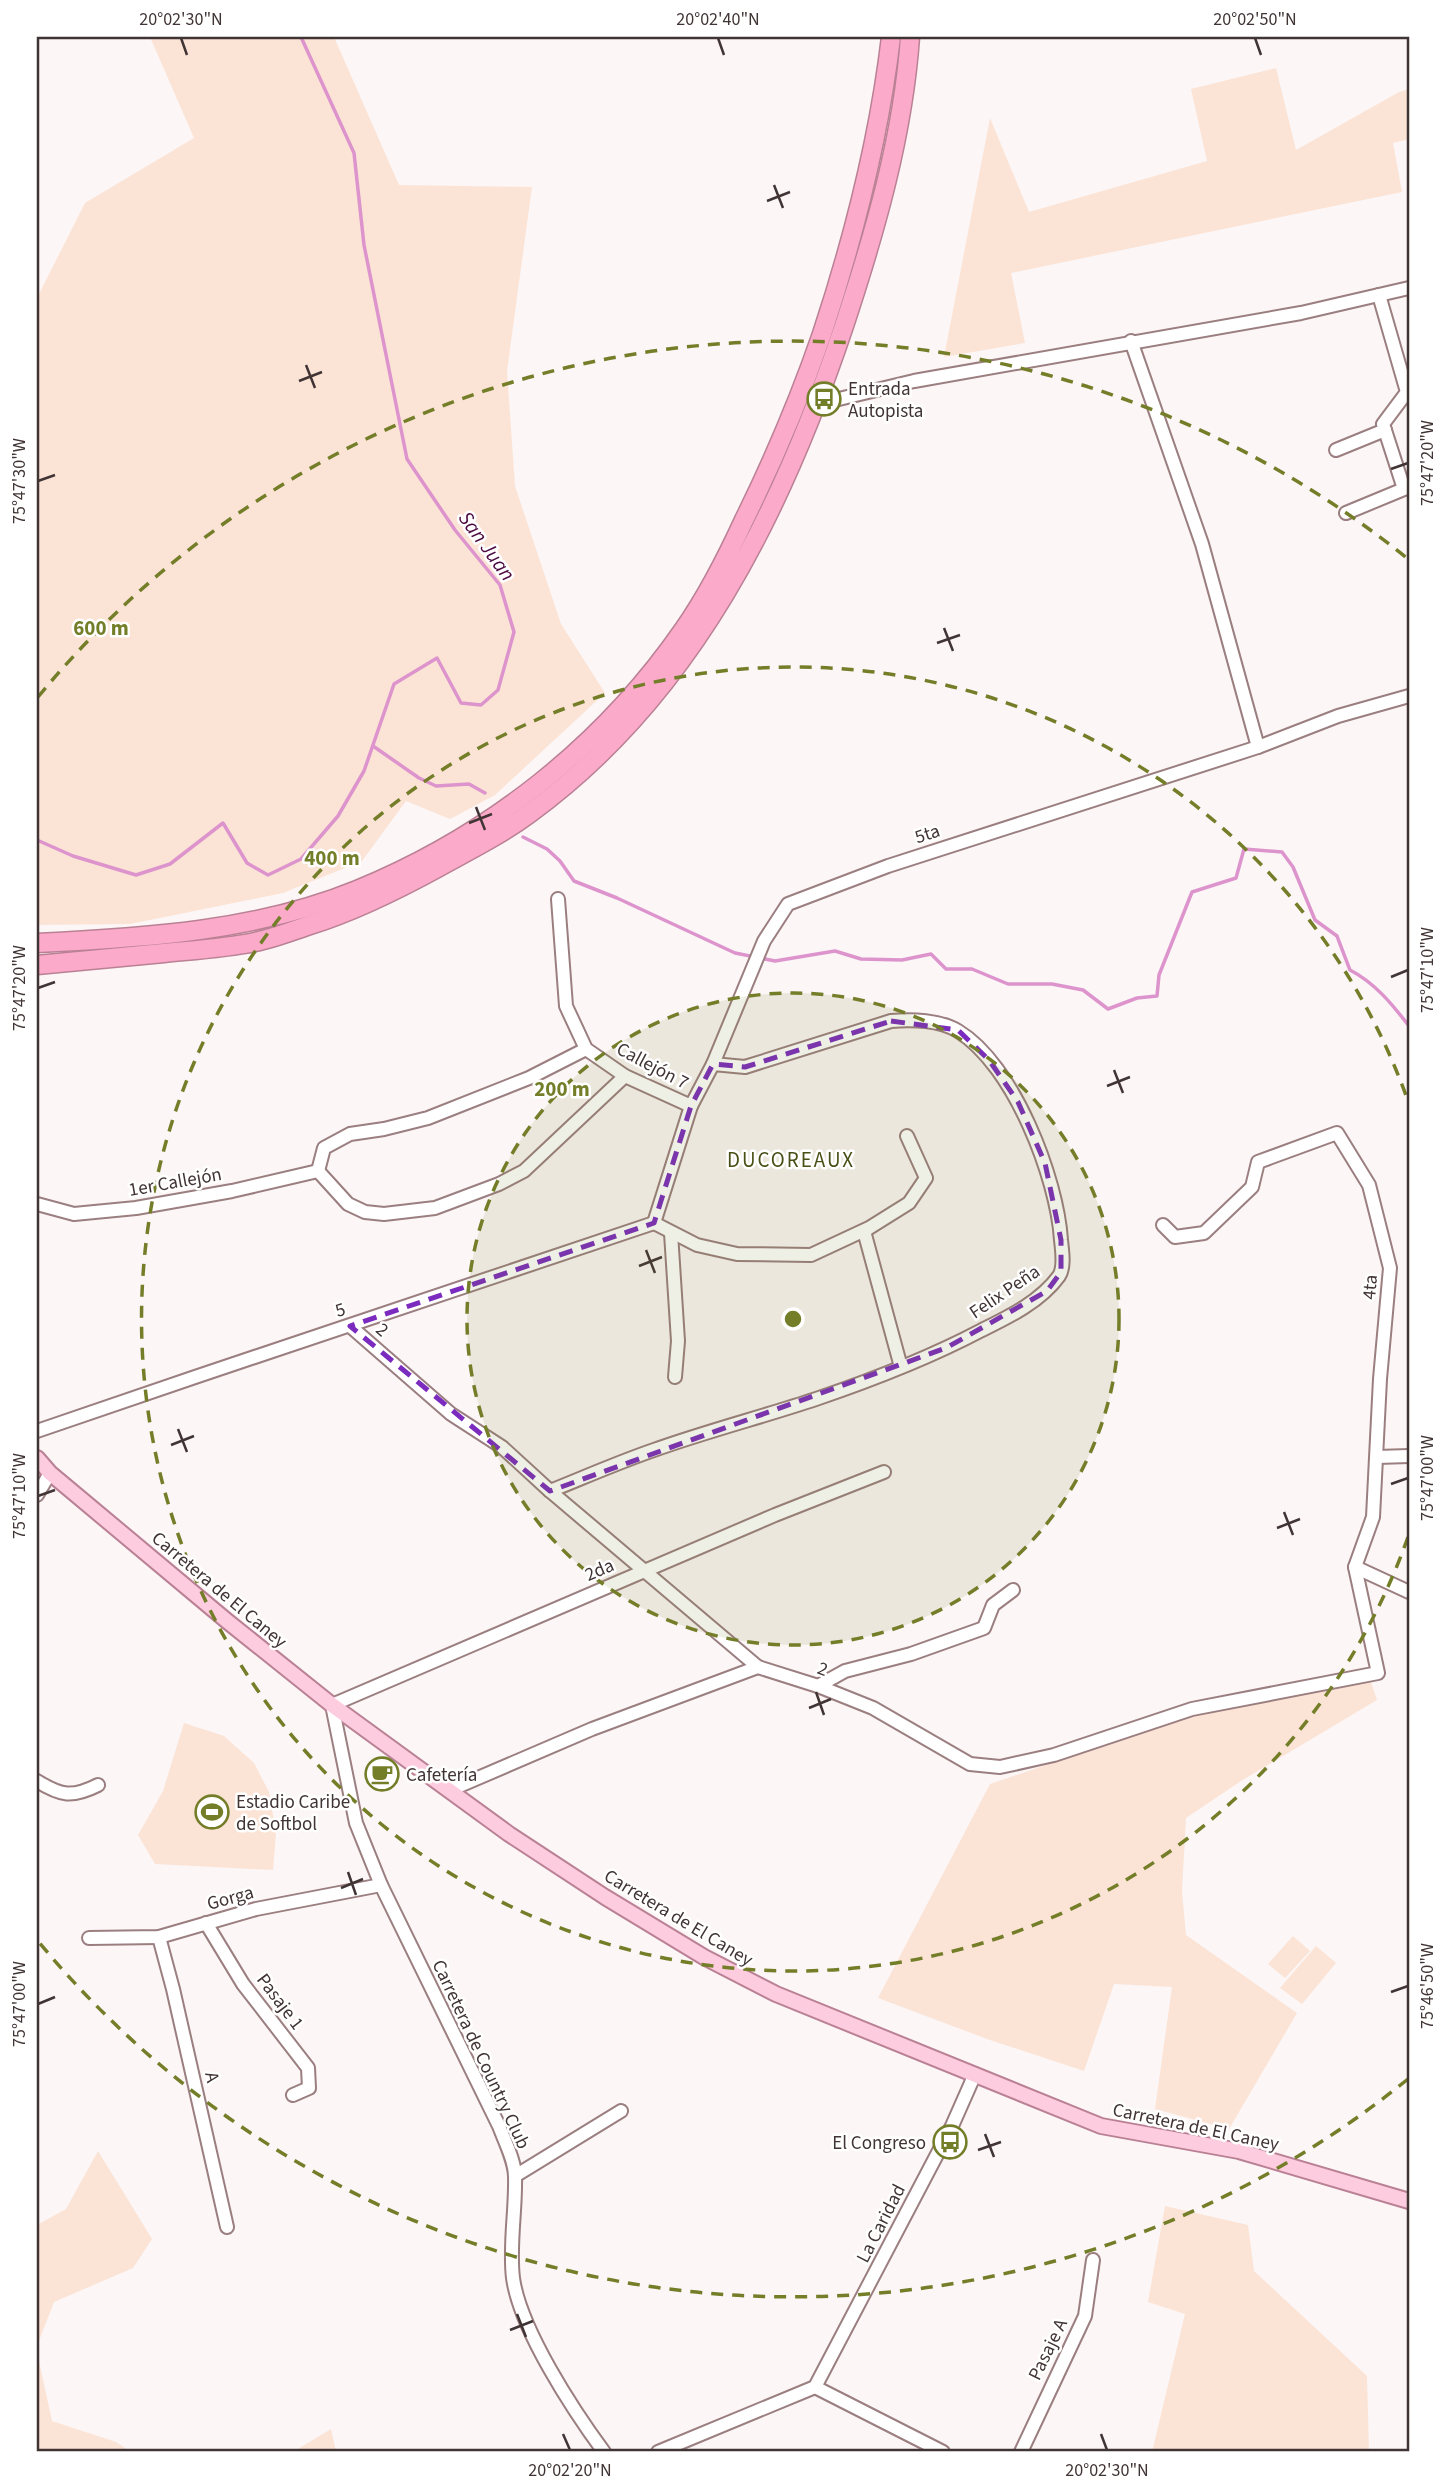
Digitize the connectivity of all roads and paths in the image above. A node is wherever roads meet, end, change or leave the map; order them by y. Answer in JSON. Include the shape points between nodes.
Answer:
{"nodes":[{"id":1,"x":891,"y":37,"type":"edge"},
{"id":2,"x":910,"y":37,"type":"edge"},
{"id":3,"x":1409,"y":288,"type":"edge"},
{"id":4,"x":1379,"y":295,"type":"junction"},
{"id":5,"x":1130,"y":341,"type":"junction"},
{"id":6,"x":803,"y":390,"type":"junction"},
{"id":7,"x":1408,"y":396,"type":"edge"},
{"id":8,"x":818,"y":404,"type":"junction"},
{"id":9,"x":1385,"y":430,"type":"junction"},
{"id":10,"x":1336,"y":450,"type":"dead end"},
{"id":11,"x":1346,"y":513,"type":"dead end"},
{"id":12,"x":1409,"y":696,"type":"edge"},
{"id":13,"x":1258,"y":747,"type":"junction"},
{"id":14,"x":558,"y":899,"type":"dead end"},
{"id":15,"x":37,"y":943,"type":"edge"},
{"id":16,"x":37,"y":965,"type":"edge"},
{"id":17,"x":586,"y":1049,"type":"junction"},
{"id":18,"x":713,"y":1064,"type":"junction"},
{"id":19,"x":625,"y":1076,"type":"junction"},
{"id":20,"x":691,"y":1106,"type":"junction"},
{"id":21,"x":907,"y":1136,"type":"dead end"},
{"id":22,"x":318,"y":1171,"type":"junction"},
{"id":23,"x":37,"y":1204,"type":"edge"},
{"id":24,"x":654,"y":1223,"type":"junction"},
{"id":25,"x":1163,"y":1225,"type":"dead end"},
{"id":26,"x":864,"y":1231,"type":"junction"},
{"id":27,"x":671,"y":1233,"type":"junction"},
{"id":28,"x":350,"y":1326,"type":"junction"},
{"id":29,"x":901,"y":1367,"type":"junction"},
{"id":30,"x":675,"y":1377,"type":"dead end"},
{"id":31,"x":37,"y":1431,"type":"edge"},
{"id":32,"x":1409,"y":1456,"type":"edge"},
{"id":33,"x":1377,"y":1457,"type":"junction"},
{"id":34,"x":37,"y":1458,"type":"edge"},
{"id":35,"x":884,"y":1472,"type":"dead end"},
{"id":36,"x":50,"y":1473,"type":"junction"},
{"id":37,"x":550,"y":1491,"type":"junction"},
{"id":38,"x":37,"y":1495,"type":"edge"},
{"id":39,"x":1355,"y":1567,"type":"junction"},
{"id":40,"x":645,"y":1570,"type":"junction"},
{"id":41,"x":1013,"y":1590,"type":"dead end"},
{"id":42,"x":1409,"y":1592,"type":"edge"},
{"id":43,"x":758,"y":1667,"type":"junction"},
{"id":44,"x":818,"y":1686,"type":"junction"},
{"id":45,"x":332,"y":1705,"type":"junction"},
{"id":46,"x":37,"y":1781,"type":"edge"},
{"id":47,"x":98,"y":1784,"type":"dead end"},
{"id":48,"x":450,"y":1790,"type":"junction"},
{"id":49,"x":381,"y":1885,"type":"junction"},
{"id":50,"x":206,"y":1923,"type":"junction"},
{"id":51,"x":159,"y":1937,"type":"junction"},
{"id":52,"x":89,"y":1938,"type":"dead end"},
{"id":53,"x":975,"y":2074,"type":"junction"},
{"id":54,"x":293,"y":2095,"type":"dead end"},
{"id":55,"x":621,"y":2111,"type":"dead end"},
{"id":56,"x":515,"y":2176,"type":"junction"},
{"id":57,"x":1409,"y":2201,"type":"edge"},
{"id":58,"x":227,"y":2227,"type":"dead end"},
{"id":59,"x":1094,"y":2260,"type":"dead end"},
{"id":60,"x":815,"y":2387,"type":"junction"},
{"id":61,"x":604,"y":2452,"type":"edge"},
{"id":62,"x":658,"y":2452,"type":"edge"},
{"id":63,"x":943,"y":2452,"type":"edge"},
{"id":64,"x":1021,"y":2452,"type":"edge"}],
"edges":[{"from":1,"to":6,"type":"highway","via":[[871,166],[842,274]]},
{"from":2,"to":8,"type":"highway","via":[[889,174]]},
{"from":3,"to":4,"type":"street"},
{"from":4,"to":5,"type":"street","via":[[1301,313]]},
{"from":4,"to":7,"type":"street"},
{"from":5,"to":8,"type":"street","via":[[914,381]]},
{"from":5,"to":13,"type":"street","via":[[1202,544]]},
{"from":6,"to":8,"type":"street"},
{"from":6,"to":15,"type":"highway","via":[[723,564],[685,628],[600,731],[519,800],[484,825],[384,878],[312,904],[202,929]]},
{"from":7,"to":9,"type":"street","via":[[1383,424]]},
{"from":8,"to":16,"type":"highway","via":[[742,568],[701,633],[651,700],[580,773],[531,813],[391,893],[313,925],[256,942]]},
{"from":9,"to":10,"type":"street"},
{"from":9,"to":11,"type":"street","via":[[1404,489]]},
{"from":12,"to":13,"type":"street","name":"5ta","via":[[1338,716]]},
{"from":13,"to":18,"type":"street","name":"5ta","via":[[966,840],[788,904],[764,941]]},
{"from":14,"to":17,"type":"street","name":"Callejón 7","via":[[566,1006]]},
{"from":17,"to":19,"type":"street","name":"Callejón 7"},
{"from":17,"to":22,"type":"street","via":[[428,1118],[350,1133],[324,1148]]},
{"from":18,"to":20,"type":"street","name":"5ta"},
{"from":18,"to":29,"type":"street","name":"Felix Peña","via":[[745,1067],[891,1021],[938,1024],[958,1030],[973,1043],[1018,1102],[1048,1176],[1060,1225],[1061,1272],[1047,1290],[1004,1319]]},
{"from":19,"to":20,"type":"street","name":"Callejón 7"},
{"from":19,"to":22,"type":"street","via":[[524,1171],[435,1208],[365,1212],[348,1204]]},
{"from":20,"to":24,"type":"street","name":"5ta"},
{"from":21,"to":26,"type":"street","via":[[926,1178],[909,1203]]},
{"from":22,"to":23,"type":"street","name":"1er Callejón","via":[[136,1208],[74,1214]]},
{"from":24,"to":27,"type":"street"},
{"from":24,"to":28,"type":"street","name":"5"},
{"from":25,"to":33,"type":"street","name":"4ta","via":[[1175,1237],[1204,1233],[1252,1187],[1258,1162],[1337,1133],[1369,1185],[1391,1268]]},
{"from":26,"to":27,"type":"street","via":[[811,1255],[782,1256],[737,1254],[697,1245]]},
{"from":26,"to":29,"type":"street"},
{"from":27,"to":30,"type":"street","via":[[678,1341]]},
{"from":28,"to":31,"type":"street","name":"5"},
{"from":28,"to":37,"type":"street","name":"2","via":[[451,1414],[502,1447]]},
{"from":29,"to":37,"type":"street","name":"Felix Peña","via":[[817,1399],[653,1450]]},
{"from":32,"to":33,"type":"street"},
{"from":33,"to":39,"type":"street","name":"4ta","via":[[1373,1517]]},
{"from":34,"to":36,"type":"main road","name":"Carretera de El Caney"},
{"from":35,"to":40,"type":"street","name":"2da"},
{"from":36,"to":38,"type":"street"},
{"from":36,"to":45,"type":"main road","name":"Carretera de El Caney"},
{"from":37,"to":40,"type":"street","name":"2"},
{"from":39,"to":42,"type":"street"},
{"from":39,"to":44,"type":"street","name":"2","via":[[1378,1673],[1192,1709],[1054,1755],[1000,1767],[970,1763],[873,1708]]},
{"from":40,"to":43,"type":"street","name":"2"},
{"from":40,"to":45,"type":"street","name":"2da"},
{"from":41,"to":44,"type":"street","via":[[993,1605],[984,1628],[845,1671]]},
{"from":43,"to":44,"type":"street","name":"2"},
{"from":43,"to":48,"type":"street","via":[[592,1729]]},
{"from":45,"to":48,"type":"main road","name":"Carretera de El Caney"},
{"from":45,"to":49,"type":"street","name":"Carretera de Country Club","via":[[356,1823]]},
{"from":46,"to":47,"type":"street","via":[[55,1792],[71,1794]]},
{"from":48,"to":53,"type":"main road","name":"Carretera de El Caney","via":[[509,1834],[704,1957],[776,1994]]},
{"from":49,"to":50,"type":"street","name":"Gorga"},
{"from":49,"to":56,"type":"street","name":"Carretera de Country Club","via":[[499,2126]]},
{"from":50,"to":51,"type":"street","name":"Gorga"},
{"from":50,"to":54,"type":"street","name":"Pasaje 1","via":[[243,1984],[308,2068],[309,2088]]},
{"from":51,"to":52,"type":"street","name":"Gorga"},
{"from":51,"to":58,"type":"street","name":"A"},
{"from":53,"to":57,"type":"main road","name":"Carretera de El Caney","via":[[1101,2126],[1239,2151]]},
{"from":53,"to":60,"type":"street","name":"La Caridad"},
{"from":55,"to":56,"type":"street"},
{"from":56,"to":61,"type":"street","name":"Carretera de Country Club","via":[[513,2276],[518,2305]]},
{"from":59,"to":64,"type":"street","name":"Pasaje A","via":[[1085,2316]]},
{"from":60,"to":62,"type":"street"},
{"from":60,"to":63,"type":"street"}]}
